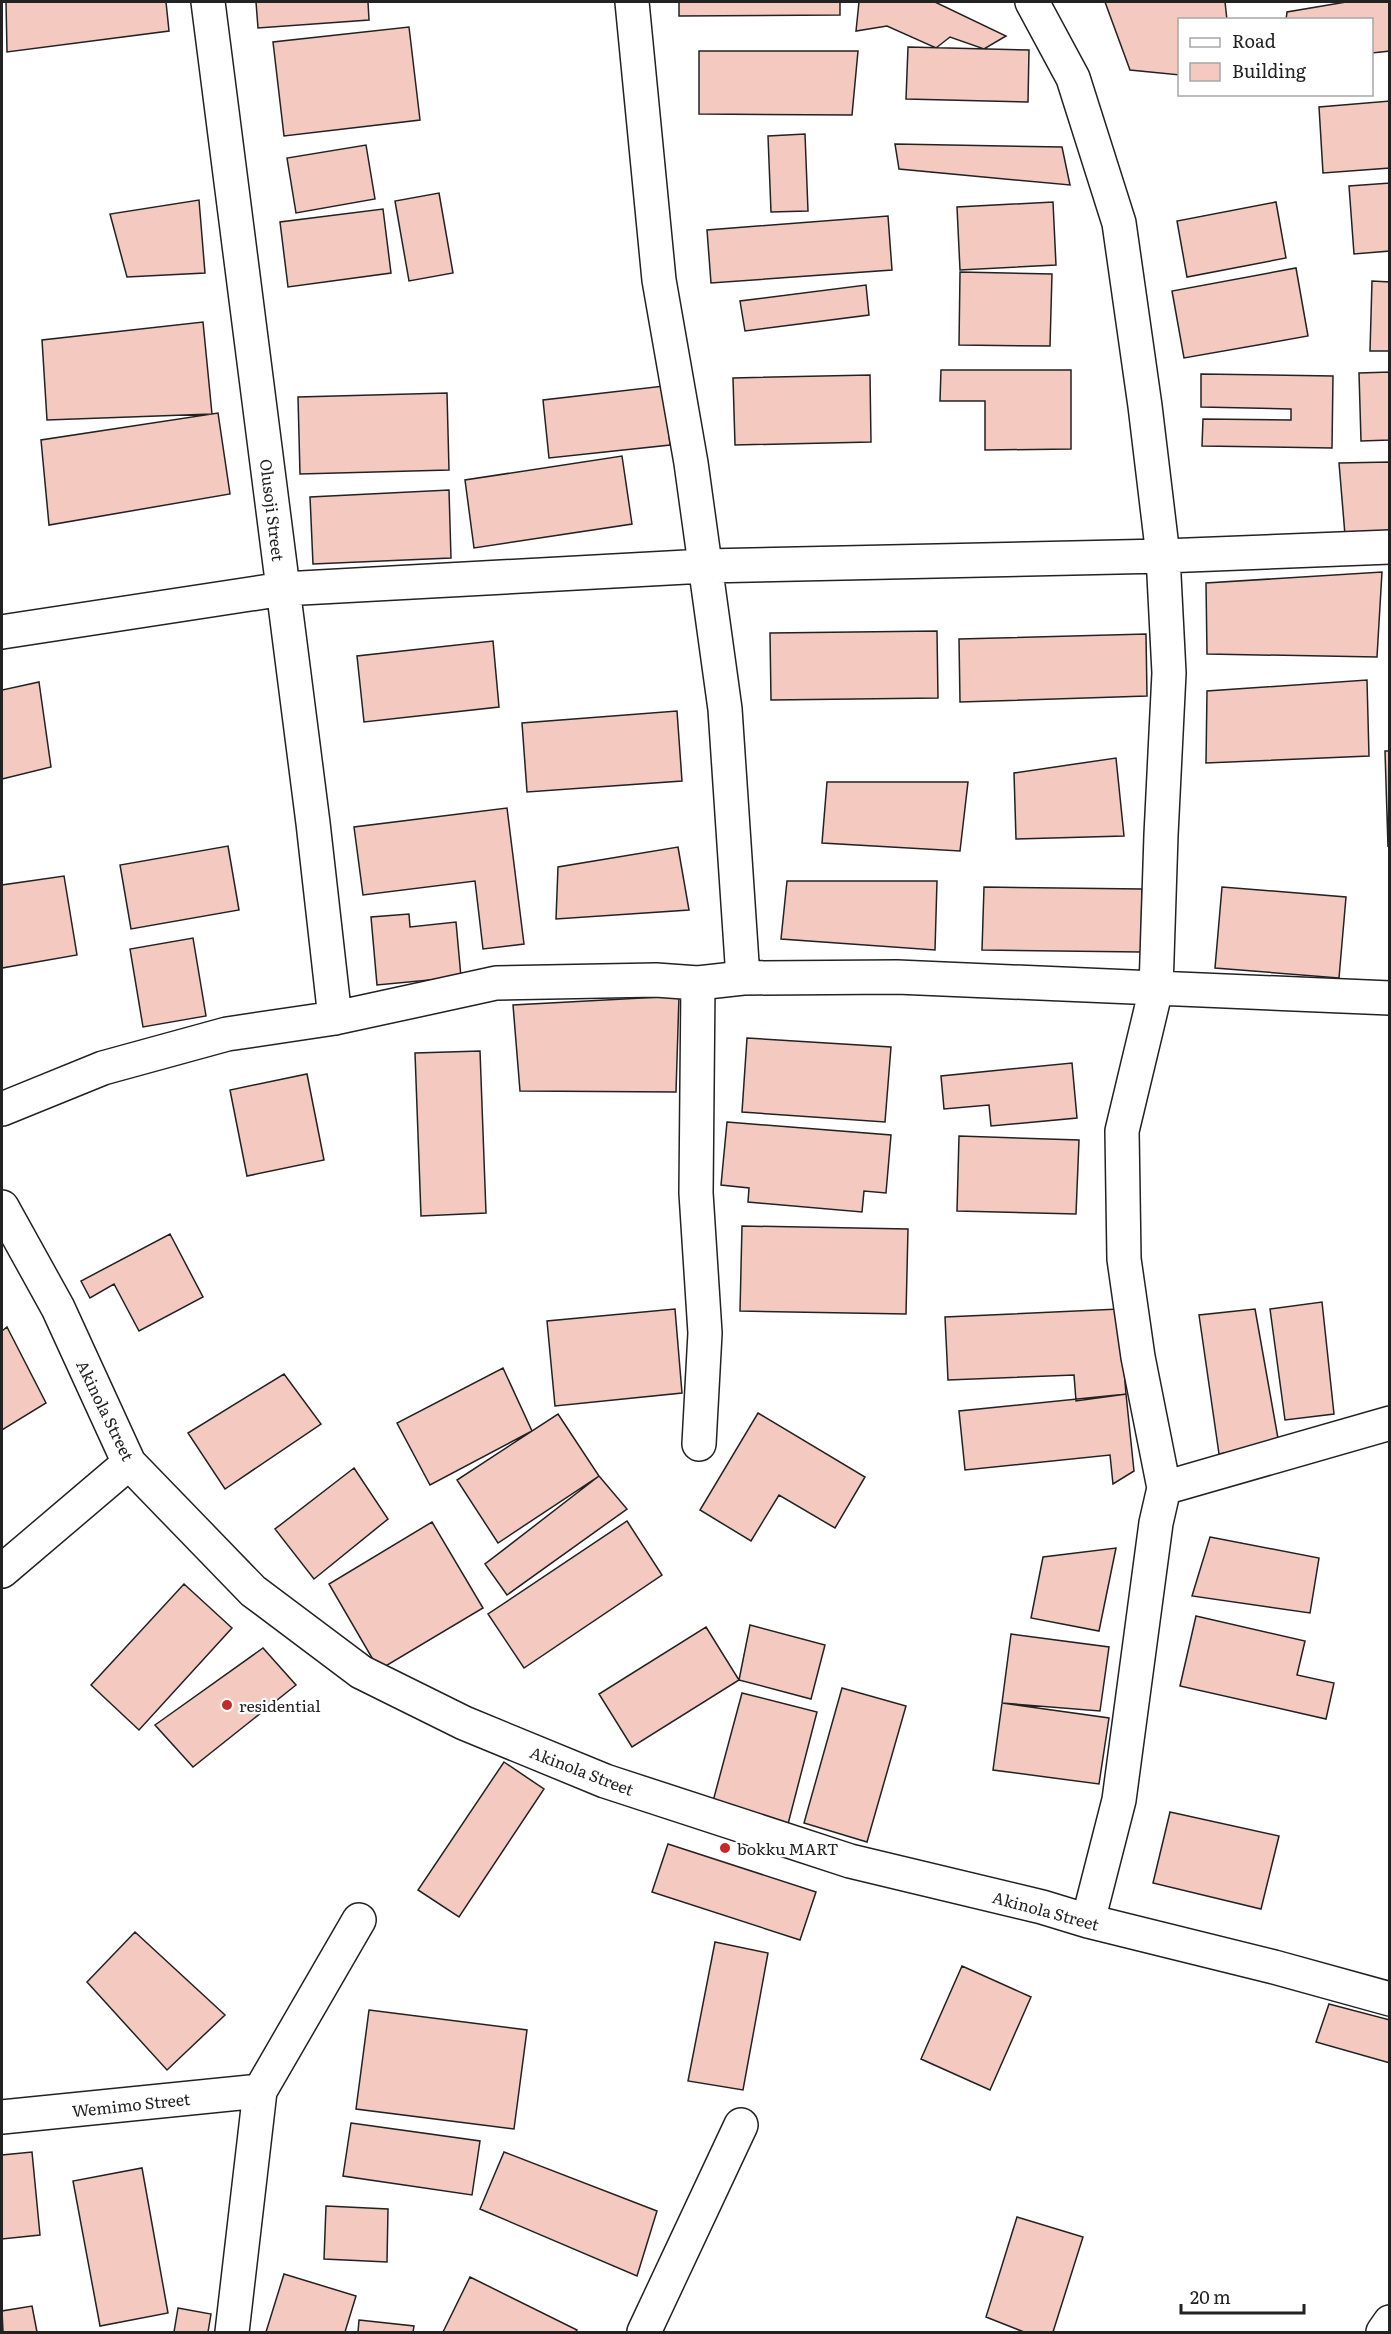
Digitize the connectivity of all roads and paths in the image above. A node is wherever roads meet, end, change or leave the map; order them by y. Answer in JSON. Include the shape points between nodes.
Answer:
{"nodes":[{"id":1,"x":208,"y":2,"type":"edge"},
{"id":2,"x":632,"y":2,"type":"edge"},
{"id":3,"x":1032,"y":2,"type":"edge"},
{"id":4,"x":1389,"y":548,"type":"edge"},
{"id":5,"x":1163,"y":555,"type":"junction"},
{"id":6,"x":705,"y":566,"type":"junction"},
{"id":7,"x":283,"y":589,"type":"junction"},
{"id":8,"x":2,"y":632,"type":"edge"},
{"id":9,"x":743,"y":978,"type":"junction"},
{"id":10,"x":698,"y":983,"type":"junction"},
{"id":11,"x":1156,"y":989,"type":"junction"},
{"id":12,"x":1389,"y":998,"type":"edge"},
{"id":13,"x":335,"y":1018,"type":"junction"},
{"id":14,"x":2,"y":1109,"type":"edge"},
{"id":15,"x":2,"y":1207,"type":"edge"},
{"id":16,"x":1389,"y":1423,"type":"edge"},
{"id":17,"x":699,"y":1444,"type":"dead end"},
{"id":18,"x":129,"y":1463,"type":"junction"},
{"id":19,"x":1164,"y":1488,"type":"junction"},
{"id":20,"x":2,"y":1571,"type":"edge"},
{"id":21,"x":360,"y":1920,"type":"dead end"},
{"id":22,"x":1088,"y":1921,"type":"junction"},
{"id":23,"x":1389,"y":1999,"type":"edge"},
{"id":24,"x":260,"y":2091,"type":"junction"},
{"id":25,"x":2,"y":2117,"type":"edge"},
{"id":26,"x":741,"y":2125,"type":"dead end"},
{"id":27,"x":1389,"y":2322,"type":"edge"},
{"id":28,"x":232,"y":2332,"type":"edge"},
{"id":29,"x":644,"y":2332,"type":"edge"},
{"id":30,"x":1383,"y":2332,"type":"edge"}],
"edges":[{"from":1,"to":7,"type":"street","name":"Olusoji Street"},
{"from":2,"to":6,"type":"street","via":[[659,280]]},
{"from":3,"to":5,"type":"street","via":[[1073,78],[1119,223]]},
{"from":4,"to":5,"type":"street"},
{"from":5,"to":6,"type":"street"},
{"from":5,"to":11,"type":"street","via":[[1169,673]]},
{"from":6,"to":7,"type":"street"},
{"from":6,"to":9,"type":"street","via":[[724,709]]},
{"from":7,"to":8,"type":"street"},
{"from":7,"to":13,"type":"street","name":"Olusoji Street"},
{"from":9,"to":10,"type":"street"},
{"from":9,"to":11,"type":"street","via":[[897,977]]},
{"from":10,"to":13,"type":"street","via":[[496,983]]},
{"from":10,"to":17,"type":"street","via":[[696,1193],[705,1333]]},
{"from":11,"to":12,"type":"street"},
{"from":11,"to":19,"type":"street","via":[[1122,1131],[1124,1259],[1138,1358]]},
{"from":13,"to":14,"type":"street","via":[[227,1034],[103,1068]]},
{"from":15,"to":18,"type":"street","name":"Akinola Street","via":[[58,1308]]},
{"from":16,"to":19,"type":"street"},
{"from":18,"to":20,"type":"street"},
{"from":18,"to":22,"type":"street","name":"Akinola Street","via":[[253,1591],[361,1672],[464,1723],[605,1781],[850,1861]]},
{"from":19,"to":22,"type":"street","via":[[1119,1800]]},
{"from":21,"to":24,"type":"street"},
{"from":22,"to":23,"type":"street","name":"Akinola Street"},
{"from":24,"to":25,"type":"street","name":"Wemimo Street"},
{"from":24,"to":28,"type":"street"},
{"from":26,"to":29,"type":"street"},
{"from":27,"to":30,"type":"street"}]}
